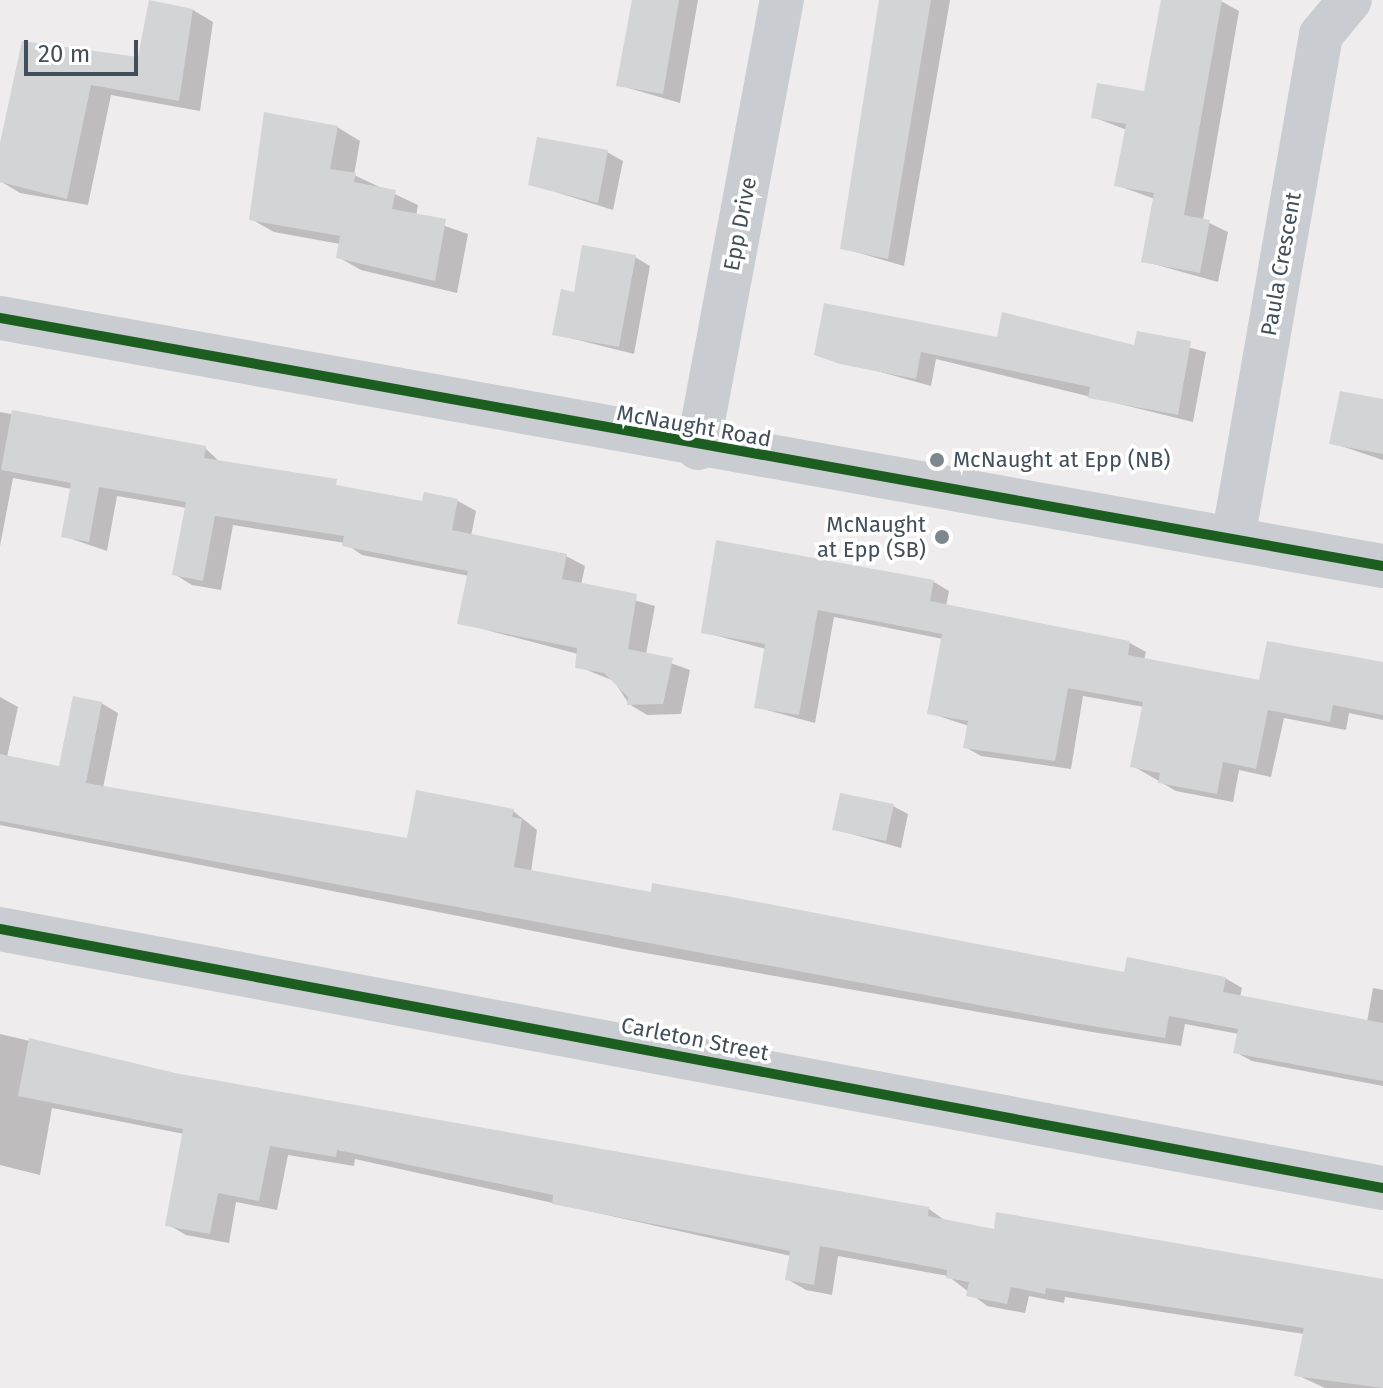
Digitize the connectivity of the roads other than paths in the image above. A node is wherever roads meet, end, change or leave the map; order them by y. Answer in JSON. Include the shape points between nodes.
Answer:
{"nodes":[{"id":1,"x":782,"y":0,"type":"edge"},
{"id":2,"x":1350,"y":0,"type":"edge"},
{"id":3,"x":0,"y":318,"type":"edge"},
{"id":4,"x":698,"y":448,"type":"junction"},
{"id":5,"x":1233,"y":539,"type":"junction"},
{"id":6,"x":1383,"y":566,"type":"edge"},
{"id":7,"x":0,"y":929,"type":"edge"},
{"id":8,"x":1383,"y":1188,"type":"edge"}],
"edges":[{"from":1,"to":4,"type":"street","name":"Epp Drive"},
{"from":2,"to":5,"type":"street","name":"Paula Crescent","via":[[1321,35]]},
{"from":3,"to":4,"type":"street","name":"McNaught Road"},
{"from":4,"to":5,"type":"street","name":"McNaught Road"},
{"from":5,"to":6,"type":"street","name":"McNaught Road"},
{"from":7,"to":8,"type":"street","name":"Carleton Street"}]}
